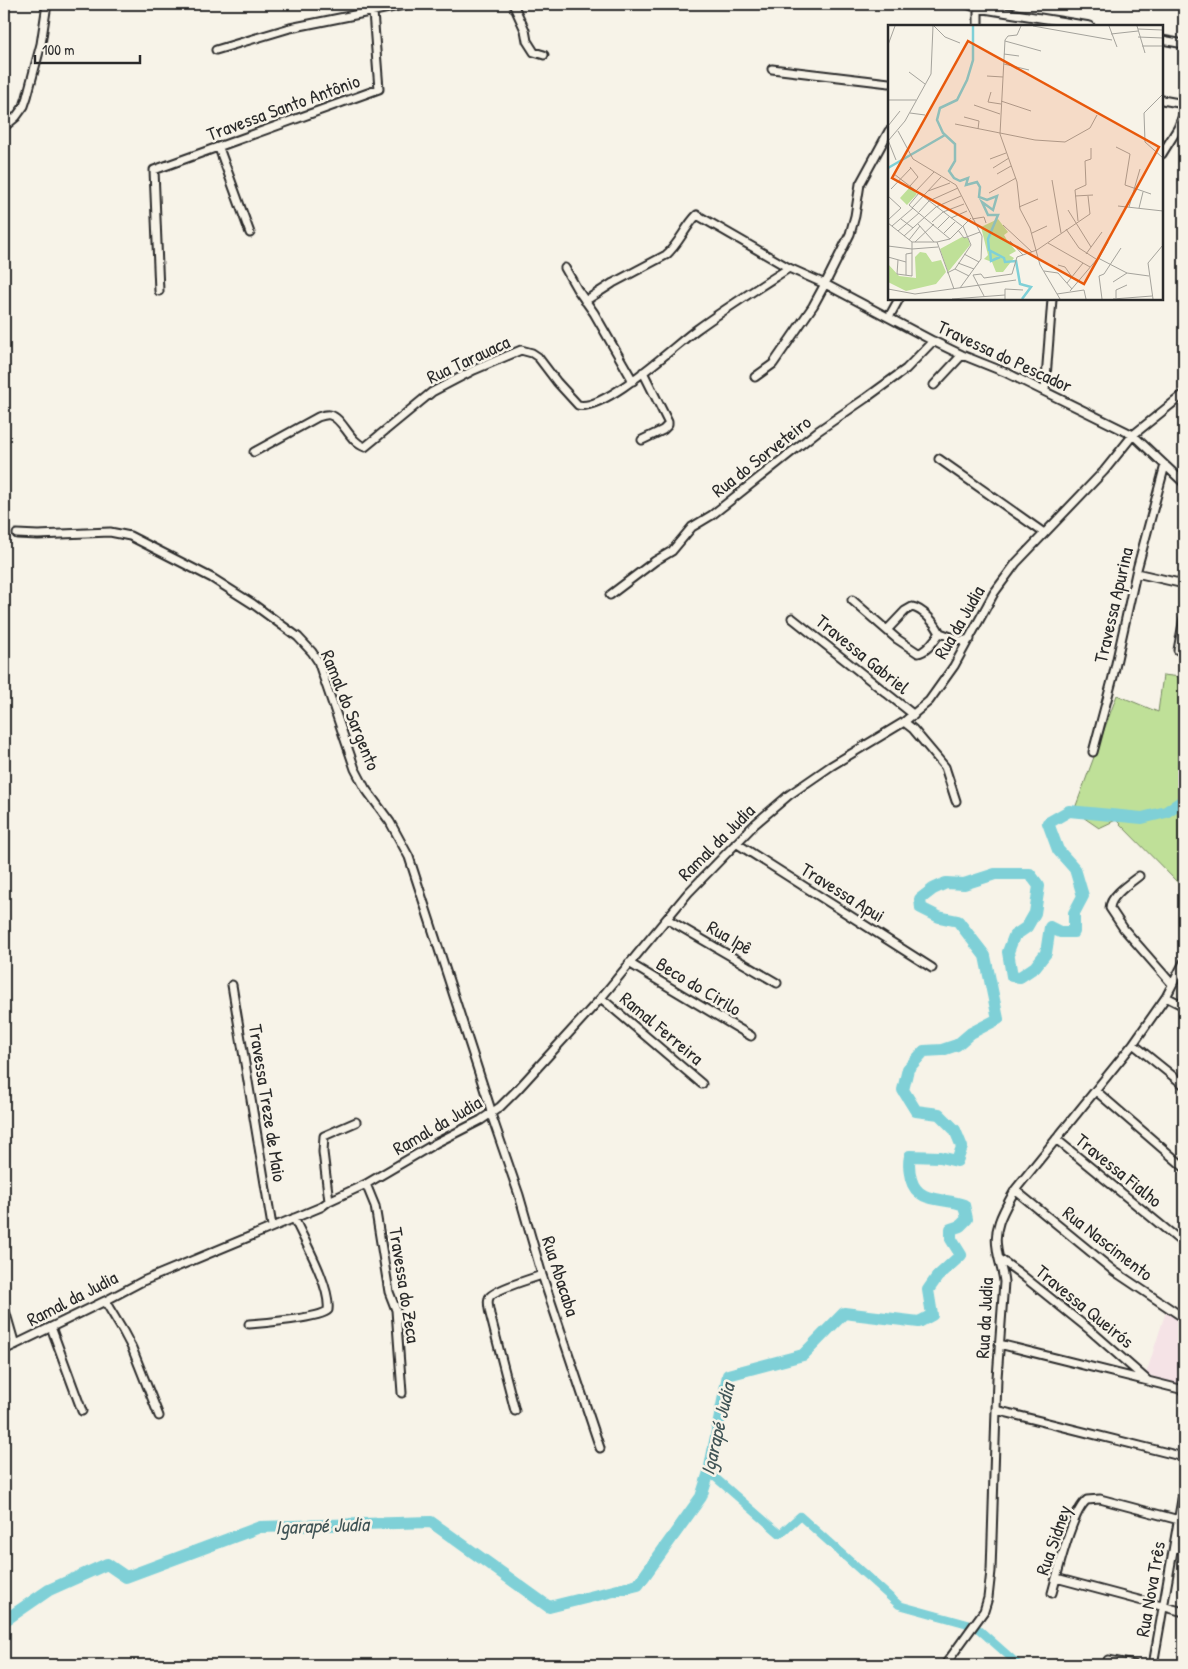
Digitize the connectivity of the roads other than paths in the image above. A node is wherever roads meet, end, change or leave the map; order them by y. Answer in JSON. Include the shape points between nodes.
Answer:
{"nodes":[{"id":1,"x":47,"y":4,"type":"edge"},
{"id":2,"x":371,"y":4,"type":"edge"},
{"id":3,"x":409,"y":4,"type":"edge"},
{"id":4,"x":514,"y":4,"type":"edge"},
{"id":5,"x":968,"y":4,"type":"edge"},
{"id":6,"x":978,"y":8,"type":"junction"},
{"id":7,"x":373,"y":12,"type":"junction"},
{"id":8,"x":1053,"y":23,"type":"edge"},
{"id":9,"x":978,"y":25,"type":"edge"},
{"id":10,"x":1078,"y":25,"type":"edge"},
{"id":11,"x":1163,"y":40,"type":"edge"},
{"id":12,"x":1184,"y":44,"type":"edge"},
{"id":13,"x":216,"y":50,"type":"dead end"},
{"id":14,"x":544,"y":55,"type":"dead end"},
{"id":15,"x":772,"y":69,"type":"dead end"},
{"id":16,"x":888,"y":84,"type":"edge"},
{"id":17,"x":1163,"y":100,"type":"edge"},
{"id":18,"x":1184,"y":104,"type":"edge"},
{"id":19,"x":1184,"y":113,"type":"edge"},
{"id":20,"x":4,"y":127,"type":"edge"},
{"id":21,"x":888,"y":133,"type":"edge"},
{"id":22,"x":219,"y":148,"type":"junction"},
{"id":23,"x":1163,"y":152,"type":"edge"},
{"id":24,"x":250,"y":233,"type":"dead end"},
{"id":25,"x":565,"y":268,"type":"dead end"},
{"id":26,"x":789,"y":268,"type":"junction"},
{"id":27,"x":826,"y":284,"type":"junction"},
{"id":28,"x":159,"y":291,"type":"dead end"},
{"id":29,"x":898,"y":300,"type":"edge"},
{"id":30,"x":1052,"y":300,"type":"edge"},
{"id":31,"x":585,"y":301,"type":"junction"},
{"id":32,"x":889,"y":317,"type":"junction"},
{"id":33,"x":934,"y":341,"type":"junction"},
{"id":34,"x":962,"y":355,"type":"junction"},
{"id":35,"x":643,"y":372,"type":"junction"},
{"id":36,"x":755,"y":377,"type":"dead end"},
{"id":37,"x":633,"y":381,"type":"junction"},
{"id":38,"x":934,"y":385,"type":"dead end"},
{"id":39,"x":1045,"y":391,"type":"junction"},
{"id":40,"x":1184,"y":394,"type":"edge"},
{"id":41,"x":1133,"y":435,"type":"junction"},
{"id":42,"x":642,"y":440,"type":"dead end"},
{"id":43,"x":254,"y":452,"type":"dead end"},
{"id":44,"x":939,"y":459,"type":"dead end"},
{"id":45,"x":1165,"y":465,"type":"junction"},
{"id":46,"x":1184,"y":483,"type":"edge"},
{"id":47,"x":1044,"y":533,"type":"junction"},
{"id":48,"x":17,"y":534,"type":"dead end"},
{"id":49,"x":1136,"y":573,"type":"junction"},
{"id":50,"x":1184,"y":584,"type":"edge"},
{"id":51,"x":610,"y":595,"type":"dead end"},
{"id":52,"x":852,"y":600,"type":"dead end"},
{"id":53,"x":792,"y":618,"type":"dead end"},
{"id":54,"x":1184,"y":618,"type":"edge"},
{"id":55,"x":887,"y":630,"type":"junction"},
{"id":56,"x":940,"y":633,"type":"junction"},
{"id":57,"x":970,"y":639,"type":"junction"},
{"id":58,"x":1178,"y":650,"type":"dead end"},
{"id":59,"x":914,"y":715,"type":"junction"},
{"id":60,"x":904,"y":722,"type":"junction"},
{"id":61,"x":1093,"y":752,"type":"dead end"},
{"id":62,"x":789,"y":795,"type":"joint"},
{"id":63,"x":956,"y":801,"type":"dead end"},
{"id":64,"x":736,"y":843,"type":"junction"},
{"id":65,"x":1139,"y":876,"type":"dead end"},
{"id":66,"x":667,"y":919,"type":"junction"},
{"id":67,"x":1184,"y":962,"type":"edge"},
{"id":68,"x":629,"y":964,"type":"junction"},
{"id":69,"x":932,"y":968,"type":"dead end"},
{"id":70,"x":777,"y":983,"type":"dead end"},
{"id":71,"x":1172,"y":984,"type":"junction"},
{"id":72,"x":232,"y":985,"type":"dead end"},
{"id":73,"x":1166,"y":997,"type":"junction"},
{"id":74,"x":602,"y":998,"type":"junction"},
{"id":75,"x":1184,"y":1006,"type":"edge"},
{"id":76,"x":751,"y":1036,"type":"dead end"},
{"id":77,"x":1133,"y":1044,"type":"junction"},
{"id":78,"x":702,"y":1084,"type":"dead end"},
{"id":79,"x":1184,"y":1085,"type":"edge"},
{"id":80,"x":1096,"y":1091,"type":"junction"},
{"id":81,"x":491,"y":1114,"type":"junction"},
{"id":82,"x":356,"y":1122,"type":"dead end"},
{"id":83,"x":1056,"y":1139,"type":"junction"},
{"id":84,"x":1184,"y":1167,"type":"edge"},
{"id":85,"x":366,"y":1184,"type":"junction"},
{"id":86,"x":1015,"y":1190,"type":"junction"},
{"id":87,"x":329,"y":1201,"type":"junction"},
{"id":88,"x":294,"y":1218,"type":"junction"},
{"id":89,"x":272,"y":1226,"type":"junction"},
{"id":90,"x":1184,"y":1244,"type":"edge"},
{"id":91,"x":999,"y":1259,"type":"junction"},
{"id":92,"x":542,"y":1275,"type":"junction"},
{"id":93,"x":105,"y":1301,"type":"junction"},
{"id":94,"x":4,"y":1307,"type":"edge"},
{"id":95,"x":1184,"y":1318,"type":"edge"},
{"id":96,"x":249,"y":1324,"type":"dead end"},
{"id":97,"x":51,"y":1327,"type":"junction"},
{"id":98,"x":999,"y":1344,"type":"junction"},
{"id":99,"x":15,"y":1345,"type":"junction"},
{"id":100,"x":4,"y":1350,"type":"edge"},
{"id":101,"x":1148,"y":1381,"type":"junction"},
{"id":102,"x":1184,"y":1390,"type":"edge"},
{"id":103,"x":402,"y":1393,"type":"dead end"},
{"id":104,"x":996,"y":1410,"type":"junction"},
{"id":105,"x":82,"y":1411,"type":"dead end"},
{"id":106,"x":515,"y":1412,"type":"dead end"},
{"id":107,"x":159,"y":1416,"type":"dead end"},
{"id":108,"x":600,"y":1448,"type":"dead end"},
{"id":109,"x":1184,"y":1457,"type":"edge"},
{"id":110,"x":1184,"y":1488,"type":"edge"},
{"id":111,"x":1179,"y":1520,"type":"junction"},
{"id":112,"x":1174,"y":1547,"type":"junction"},
{"id":113,"x":1184,"y":1549,"type":"edge"},
{"id":114,"x":1056,"y":1578,"type":"junction"},
{"id":115,"x":1052,"y":1593,"type":"dead end"},
{"id":116,"x":1163,"y":1607,"type":"junction"},
{"id":117,"x":1184,"y":1612,"type":"edge"},
{"id":118,"x":1108,"y":1660,"type":"dead end"},
{"id":119,"x":945,"y":1665,"type":"edge"},
{"id":120,"x":1134,"y":1665,"type":"edge"},
{"id":121,"x":1153,"y":1665,"type":"edge"}],
"edges":[{"from":1,"to":20,"type":"street","via":[[41,44],[24,106]]},
{"from":2,"to":7,"type":"street","name":"Travessa Santo Antônio"},
{"from":3,"to":7,"type":"street"},
{"from":4,"to":14,"type":"street","via":[[527,41],[534,52]]},
{"from":5,"to":6,"type":"street"},
{"from":6,"to":8,"type":"street"},
{"from":6,"to":9,"type":"street"},
{"from":7,"to":13,"type":"street","via":[[290,28]]},
{"from":7,"to":22,"type":"street","name":"Travessa Santo Antônio","via":[[380,90]]},
{"from":8,"to":10,"type":"street"},
{"from":11,"to":12,"type":"street"},
{"from":15,"to":16,"type":"street"},
{"from":17,"to":18,"type":"street"},
{"from":19,"to":23,"type":"street"},
{"from":21,"to":27,"type":"street","via":[[860,184],[850,234]]},
{"from":22,"to":24,"type":"street"},
{"from":22,"to":28,"type":"street","name":"Travessa Santo Antônio","via":[[154,170]]},
{"from":25,"to":31,"type":"street"},
{"from":26,"to":27,"type":"street","name":"Travessa do Pescador"},
{"from":26,"to":31,"type":"street","name":"Travessa do Pescador","via":[[698,215],[666,255]]},
{"from":26,"to":35,"type":"street","name":"Rua Tarauaca","via":[[695,331]]},
{"from":27,"to":32,"type":"street","name":"Travessa do Pescador"},
{"from":27,"to":36,"type":"street","via":[[773,364]]},
{"from":29,"to":32,"type":"street"},
{"from":30,"to":39,"type":"street"},
{"from":31,"to":37,"type":"street"},
{"from":32,"to":33,"type":"street","name":"Travessa do Pescador"},
{"from":33,"to":34,"type":"street","name":"Travessa do Pescador"},
{"from":33,"to":51,"type":"street","name":"Rua do Sorveteiro","via":[[906,368],[818,431],[712,516],[692,527],[672,552]]},
{"from":34,"to":38,"type":"street"},
{"from":34,"to":39,"type":"street","name":"Travessa do Pescador"},
{"from":35,"to":37,"type":"street","name":"Rua Tarauaca"},
{"from":35,"to":42,"type":"street","via":[[668,425]]},
{"from":37,"to":43,"type":"street","name":"Rua Tarauaca","via":[[599,402],[582,406],[573,401],[538,357],[521,350],[432,392],[364,447],[355,442],[331,415],[326,415]]},
{"from":39,"to":41,"type":"street","name":"Travessa do Pescador"},
{"from":40,"to":41,"type":"street","name":"Rua da Judia"},
{"from":41,"to":45,"type":"street","name":"Travessa do Pescador"},
{"from":41,"to":47,"type":"street","name":"Rua da Judia","via":[[1104,471]]},
{"from":44,"to":47,"type":"street"},
{"from":45,"to":46,"type":"street","name":"Travessa do Pescador"},
{"from":45,"to":49,"type":"street","name":"Travessa Apurina"},
{"from":47,"to":57,"type":"street","name":"Rua da Judia","via":[[994,593]]},
{"from":48,"to":81,"type":"street","name":"Ramal do Sargento","via":[[110,532],[130,536],[212,578],[253,604],[298,637],[312,652],[355,769],[409,857]]},
{"from":49,"to":50,"type":"street"},
{"from":49,"to":61,"type":"street","name":"Travessa Apurina"},
{"from":52,"to":55,"type":"street"},
{"from":53,"to":59,"type":"street","name":"Travessa Gabriel"},
{"from":54,"to":58,"type":"street"},
{"from":55,"to":56,"type":"street","via":[[918,653]]},
{"from":55,"to":56,"type":"street","via":[[905,610],[912,607],[920,610]]},
{"from":56,"to":57,"type":"street","via":[[962,641]]},
{"from":57,"to":59,"type":"street","name":"Rua da Judia","via":[[929,701]]},
{"from":59,"to":60,"type":"street","name":"Rua da Judia"},
{"from":60,"to":62,"type":"street","name":"Rua da Judia"},
{"from":60,"to":63,"type":"street","via":[[944,767]]},
{"from":62,"to":64,"type":"street","name":"Ramal da Judia"},
{"from":64,"to":66,"type":"street","name":"Ramal da Judia"},
{"from":64,"to":69,"type":"street","name":"Travessa Apui"},
{"from":65,"to":71,"type":"street","via":[[1115,897],[1110,908]]},
{"from":66,"to":68,"type":"street","name":"Ramal da Judia"},
{"from":66,"to":70,"type":"street","name":"Rua Ipê"},
{"from":67,"to":71,"type":"street","name":"Rua da Judia"},
{"from":68,"to":74,"type":"street","name":"Ramal da Judia"},
{"from":68,"to":76,"type":"street","name":"Beco do Cirilo"},
{"from":71,"to":73,"type":"street","name":"Rua da Judia"},
{"from":72,"to":89,"type":"street","name":"Travessa Treze de Maio"},
{"from":73,"to":75,"type":"street"},
{"from":73,"to":77,"type":"street","name":"Rua da Judia"},
{"from":74,"to":78,"type":"street","name":"Ramal Ferreira"},
{"from":74,"to":81,"type":"street","name":"Ramal da Judia"},
{"from":77,"to":79,"type":"street"},
{"from":77,"to":80,"type":"street","name":"Rua da Judia"},
{"from":80,"to":83,"type":"street","name":"Rua da Judia"},
{"from":80,"to":84,"type":"street"},
{"from":81,"to":85,"type":"street","name":"Ramal da Judia"},
{"from":81,"to":92,"type":"street","name":"Rua Abacaba"},
{"from":82,"to":87,"type":"street","via":[[324,1136]]},
{"from":83,"to":86,"type":"street","name":"Rua da Judia"},
{"from":83,"to":90,"type":"street","name":"Travessa Fialho"},
{"from":85,"to":87,"type":"street","name":"Ramal da Judia"},
{"from":85,"to":103,"type":"street","name":"Travessa do Zeca","via":[[375,1206],[389,1292],[396,1310]]},
{"from":86,"to":91,"type":"street","name":"Rua da Judia","via":[[997,1228]]},
{"from":86,"to":95,"type":"street","name":"Rua Nascimento","via":[[1114,1272]]},
{"from":87,"to":88,"type":"street","name":"Ramal da Judia"},
{"from":88,"to":89,"type":"street","name":"Ramal da Judia"},
{"from":88,"to":96,"type":"street","via":[[322,1281],[327,1312]]},
{"from":89,"to":93,"type":"street","name":"Ramal da Judia","via":[[143,1280]]},
{"from":91,"to":98,"type":"street","name":"Rua da Judia","via":[[1004,1282]]},
{"from":91,"to":101,"type":"street","name":"Travessa Queirós","via":[[1090,1330]]},
{"from":92,"to":106,"type":"street","via":[[507,1287],[488,1298]]},
{"from":92,"to":108,"type":"street","name":"Rua Abacaba"},
{"from":93,"to":97,"type":"street","name":"Ramal da Judia"},
{"from":93,"to":107,"type":"street","via":[[124,1330]]},
{"from":94,"to":99,"type":"street"},
{"from":97,"to":99,"type":"street","name":"Ramal da Judia"},
{"from":97,"to":105,"type":"street"},
{"from":98,"to":101,"type":"street","name":"Travessa Queirós"},
{"from":98,"to":104,"type":"street","name":"Rua da Judia"},
{"from":99,"to":100,"type":"street","name":"Ramal da Judia"},
{"from":101,"to":102,"type":"street","name":"Travessa Queirós"},
{"from":104,"to":109,"type":"street"},
{"from":104,"to":119,"type":"street","name":"Rua da Judia","via":[[988,1598],[984,1610]]},
{"from":110,"to":111,"type":"street","name":"Rua Nova Três"},
{"from":111,"to":112,"type":"street","name":"Rua Nova Três"},
{"from":111,"to":114,"type":"street","name":"Rua Sidney","via":[[1100,1499],[1087,1500],[1079,1508]]},
{"from":112,"to":113,"type":"street"},
{"from":112,"to":116,"type":"street","name":"Rua Nova Três"},
{"from":114,"to":115,"type":"street","name":"Rua Sidney"},
{"from":114,"to":116,"type":"street"},
{"from":116,"to":117,"type":"street"},
{"from":116,"to":121,"type":"street","name":"Rua Nova Três"},
{"from":118,"to":120,"type":"street"}]}
